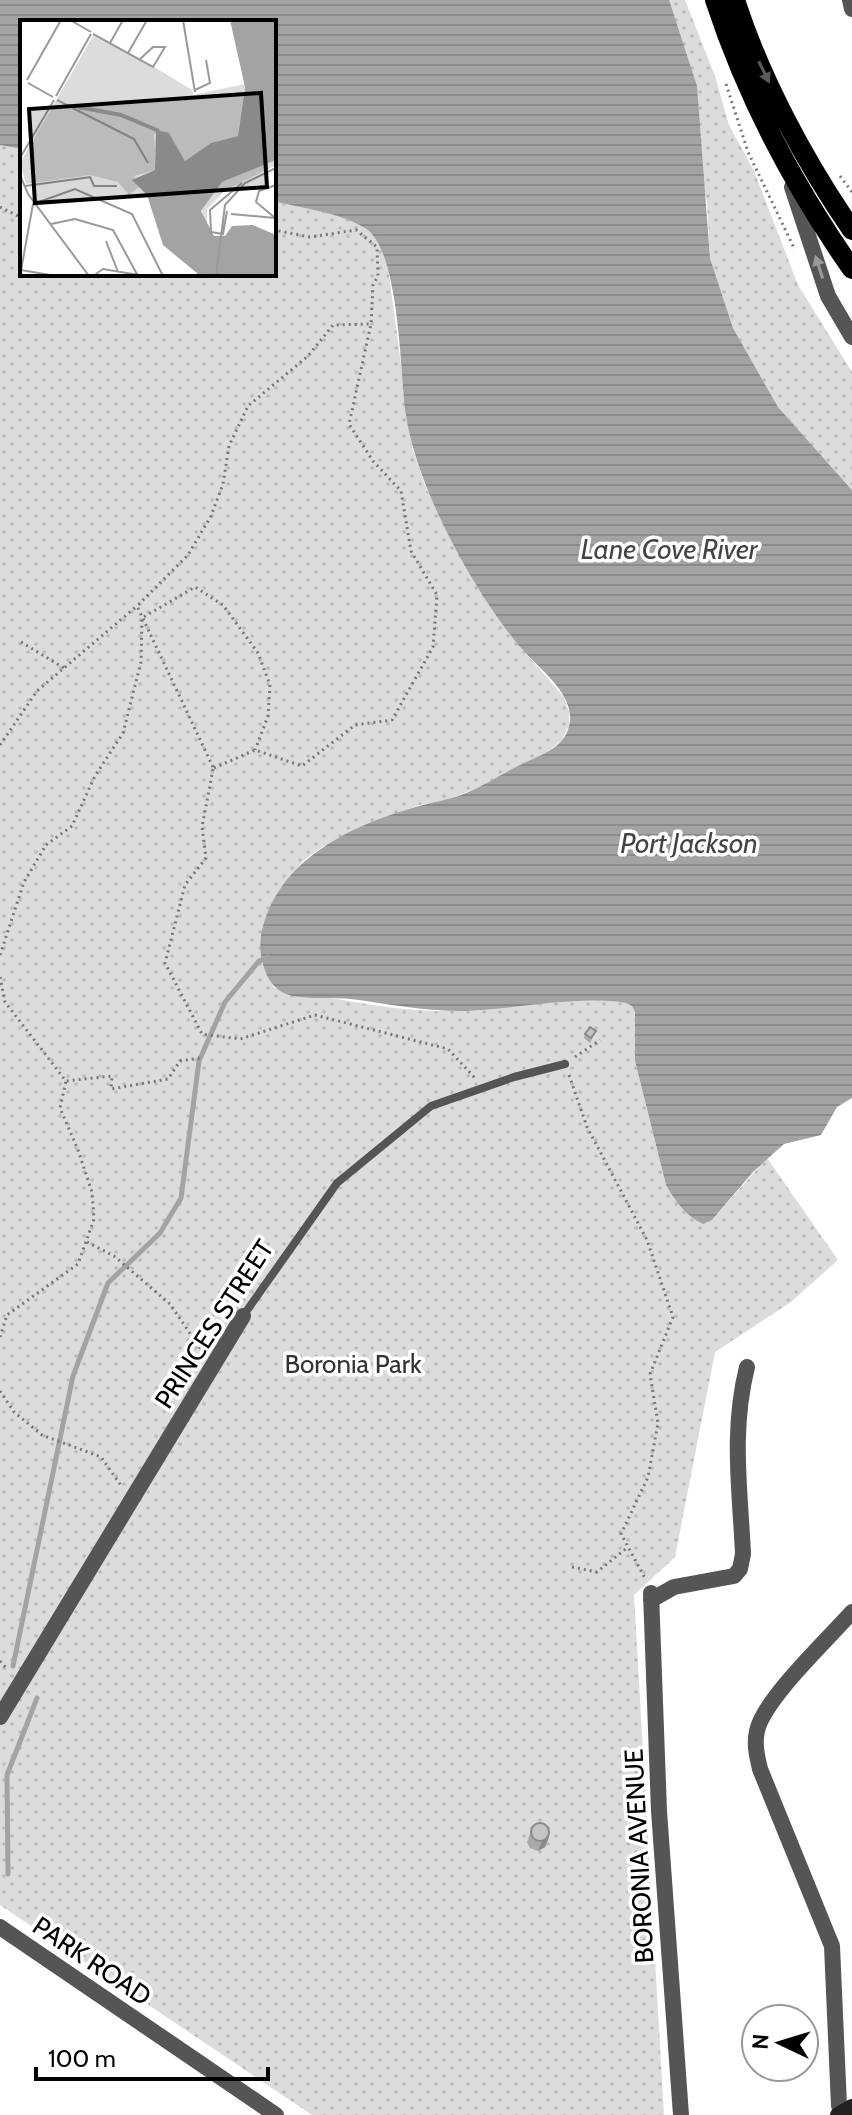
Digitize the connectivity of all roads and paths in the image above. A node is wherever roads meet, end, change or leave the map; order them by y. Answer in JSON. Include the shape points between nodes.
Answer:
{"nodes":[{"id":1,"x":715,"y":0,"type":"edge"},
{"id":2,"x":735,"y":0,"type":"edge"},
{"id":3,"x":850,"y":0,"type":"edge"},
{"id":4,"x":852,"y":9,"type":"edge"},
{"id":5,"x":725,"y":78,"type":"dead end"},
{"id":6,"x":786,"y":168,"type":"junction"},
{"id":7,"x":0,"y":207,"type":"edge"},
{"id":8,"x":20,"y":217,"type":"edge"},
{"id":9,"x":276,"y":230,"type":"edge"},
{"id":10,"x":852,"y":230,"type":"edge"},
{"id":11,"x":798,"y":256,"type":"dead end"},
{"id":12,"x":852,"y":269,"type":"edge"},
{"id":13,"x":371,"y":324,"type":"junction"},
{"id":14,"x":852,"y":337,"type":"edge"},
{"id":15,"x":137,"y":606,"type":"junction"},
{"id":16,"x":142,"y":618,"type":"junction"},
{"id":17,"x":21,"y":642,"type":"dead end"},
{"id":18,"x":64,"y":668,"type":"junction"},
{"id":19,"x":0,"y":745,"type":"edge"},
{"id":20,"x":255,"y":750,"type":"junction"},
{"id":21,"x":214,"y":768,"type":"junction"},
{"id":22,"x":0,"y":955,"type":"edge"},
{"id":23,"x":0,"y":977,"type":"edge"},
{"id":24,"x":600,"y":1040,"type":"dead end"},
{"id":25,"x":200,"y":1058,"type":"dead end"},
{"id":26,"x":565,"y":1064,"type":"junction"},
{"id":27,"x":66,"y":1081,"type":"junction"},
{"id":28,"x":483,"y":1087,"type":"junction"},
{"id":29,"x":86,"y":1242,"type":"junction"},
{"id":30,"x":243,"y":1316,"type":"joint"},
{"id":31,"x":0,"y":1337,"type":"edge"},
{"id":32,"x":213,"y":1367,"type":"junction"},
{"id":33,"x":747,"y":1367,"type":"dead end"},
{"id":34,"x":0,"y":1391,"type":"edge"},
{"id":35,"x":131,"y":1500,"type":"junction"},
{"id":36,"x":628,"y":1547,"type":"junction"},
{"id":37,"x":572,"y":1567,"type":"dead end"},
{"id":38,"x":651,"y":1596,"type":"junction"},
{"id":39,"x":852,"y":1612,"type":"edge"},
{"id":40,"x":0,"y":1717,"type":"edge"},
{"id":41,"x":0,"y":1927,"type":"edge"},
{"id":42,"x":844,"y":2112,"type":"edge"},
{"id":43,"x":276,"y":2115,"type":"edge"},
{"id":44,"x":681,"y":2115,"type":"edge"}],
"edges":[{"from":1,"to":6,"type":"main road","via":[[741,74]]},
{"from":2,"to":10,"type":"main road","one_way":true,"via":[[803,153]]},
{"from":3,"to":4,"type":"street"},
{"from":5,"to":11,"type":"path","via":[[748,152]]},
{"from":6,"to":12,"type":"main road"},
{"from":14,"to":6,"type":"street","one_way":true,"via":[[828,296]]},
{"from":7,"to":8,"type":"path"},
{"from":9,"to":13,"type":"path","via":[[310,237],[356,230],[377,247]]},
{"from":13,"to":15,"type":"path","via":[[333,325],[308,356],[248,406],[229,446],[211,516],[188,555]]},
{"from":13,"to":20,"type":"path","via":[[349,424],[401,491],[411,551],[437,595],[433,647],[392,720],[355,725],[302,766]]},
{"from":15,"to":16,"type":"path"},
{"from":15,"to":18,"type":"path"},
{"from":16,"to":20,"type":"path","via":[[195,587],[223,605],[258,653],[270,685],[268,716]]},
{"from":16,"to":21,"type":"path"},
{"from":16,"to":22,"type":"path","via":[[141,662],[123,733],[72,826],[46,845],[24,882]]},
{"from":17,"to":18,"type":"path"},
{"from":18,"to":19,"type":"path","via":[[37,691]]},
{"from":20,"to":21,"type":"path"},
{"from":21,"to":28,"type":"path","via":[[202,827],[206,858],[185,885],[165,963],[202,1034],[240,1039],[315,1015],[448,1049]]},
{"from":23,"to":27,"type":"path","via":[[5,1002]]},
{"from":24,"to":26,"type":"path"},
{"from":25,"to":27,"type":"path","via":[[180,1061],[168,1079],[111,1089],[112,1076]]},
{"from":26,"to":28,"type":"lane","name":"PRINCES STREET"},
{"from":26,"to":36,"type":"path","via":[[587,1127],[647,1240],[673,1317],[650,1374],[658,1423],[648,1477],[621,1534]]},
{"from":27,"to":29,"type":"path","via":[[60,1108],[92,1192],[94,1219]]},
{"from":28,"to":30,"type":"lane","name":"PRINCES STREET","via":[[431,1106],[337,1183]]},
{"from":29,"to":31,"type":"path","via":[[78,1264],[7,1315]]},
{"from":29,"to":32,"type":"path","via":[[114,1256],[170,1304]]},
{"from":30,"to":32,"type":"street","name":"PRINCES STREET"},
{"from":32,"to":35,"type":"street","name":"PRINCES STREET"},
{"from":33,"to":38,"type":"street","via":[[736,1427],[740,1569],[734,1576]]},
{"from":34,"to":35,"type":"path","via":[[14,1412],[42,1435],[101,1457]]},
{"from":35,"to":40,"type":"street","name":"PRINCES STREET"},
{"from":36,"to":37,"type":"path","via":[[597,1572]]},
{"from":36,"to":38,"type":"path"},
{"from":38,"to":44,"type":"street","name":"BORONIA AVENUE","via":[[659,1811]]},
{"from":39,"to":42,"type":"street","via":[[771,1703],[755,1743],[760,1769],[832,1946],[839,2106]]},
{"from":41,"to":43,"type":"street","name":"PARK ROAD"}]}
